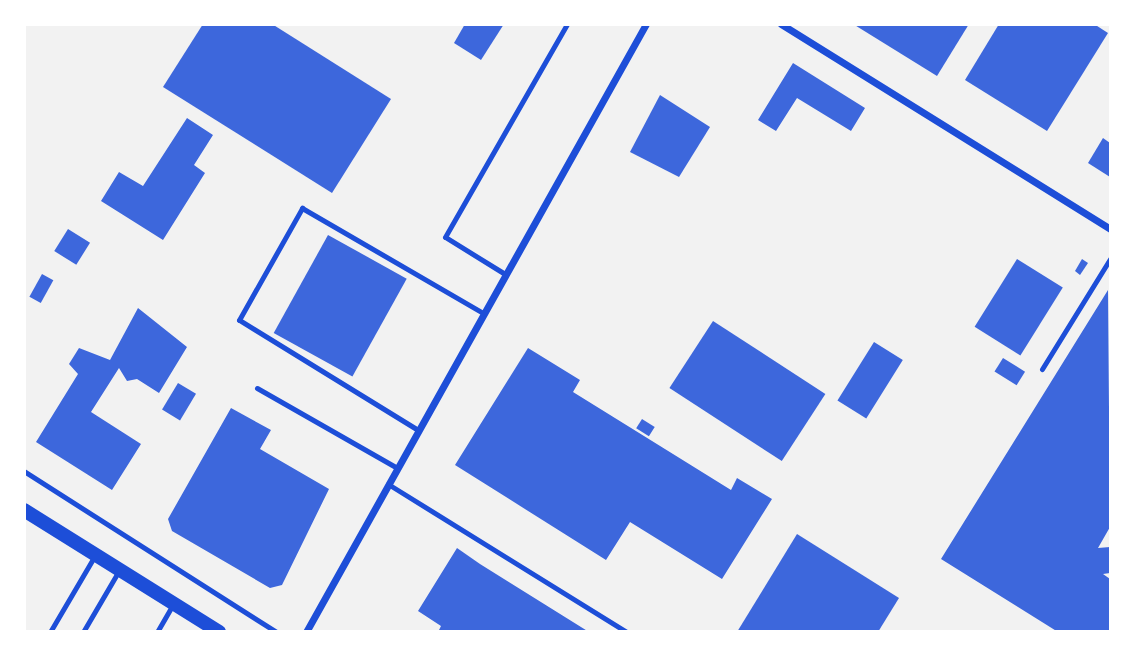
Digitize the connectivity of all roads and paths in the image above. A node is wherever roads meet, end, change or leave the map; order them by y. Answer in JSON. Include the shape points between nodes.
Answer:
{"nodes":[{"id":1,"x":567,"y":24,"type":"edge"},
{"id":2,"x":646,"y":24,"type":"edge"},
{"id":3,"x":781,"y":24,"type":"edge"},
{"id":4,"x":1111,"y":229,"type":"edge"},
{"id":5,"x":1111,"y":259,"type":"edge"},
{"id":6,"x":505,"y":274,"type":"junction"},
{"id":7,"x":483,"y":313,"type":"junction"},
{"id":8,"x":1042,"y":369,"type":"dead end"},
{"id":9,"x":257,"y":388,"type":"dead end"},
{"id":10,"x":418,"y":430,"type":"junction"},
{"id":11,"x":397,"y":468,"type":"junction"},
{"id":12,"x":24,"y":471,"type":"edge"},
{"id":13,"x":388,"y":484,"type":"junction"},
{"id":14,"x":24,"y":510,"type":"edge"},
{"id":15,"x":96,"y":555,"type":"junction"},
{"id":16,"x":120,"y":570,"type":"junction"},
{"id":17,"x":174,"y":603,"type":"junction"},
{"id":18,"x":50,"y":632,"type":"edge"},
{"id":19,"x":83,"y":632,"type":"edge"},
{"id":20,"x":157,"y":632,"type":"edge"},
{"id":21,"x":219,"y":632,"type":"edge"},
{"id":22,"x":277,"y":632,"type":"edge"},
{"id":23,"x":306,"y":632,"type":"edge"},
{"id":24,"x":627,"y":632,"type":"edge"}],
"edges":[{"from":1,"to":6,"type":"lane","via":[[445,237]]},
{"from":2,"to":6,"type":"street"},
{"from":3,"to":4,"type":"street"},
{"from":5,"to":8,"type":"lane"},
{"from":6,"to":7,"type":"street"},
{"from":7,"to":10,"type":"street"},
{"from":7,"to":10,"type":"lane","via":[[302,208],[239,320]]},
{"from":9,"to":11,"type":"lane"},
{"from":10,"to":11,"type":"street"},
{"from":11,"to":13,"type":"street"},
{"from":12,"to":22,"type":"path"},
{"from":13,"to":23,"type":"street"},
{"from":13,"to":24,"type":"lane"},
{"from":14,"to":15,"type":"main road"},
{"from":15,"to":16,"type":"main road"},
{"from":15,"to":18,"type":"lane"},
{"from":16,"to":17,"type":"main road"},
{"from":16,"to":19,"type":"lane"},
{"from":17,"to":20,"type":"lane"},
{"from":17,"to":21,"type":"main road"}]}
